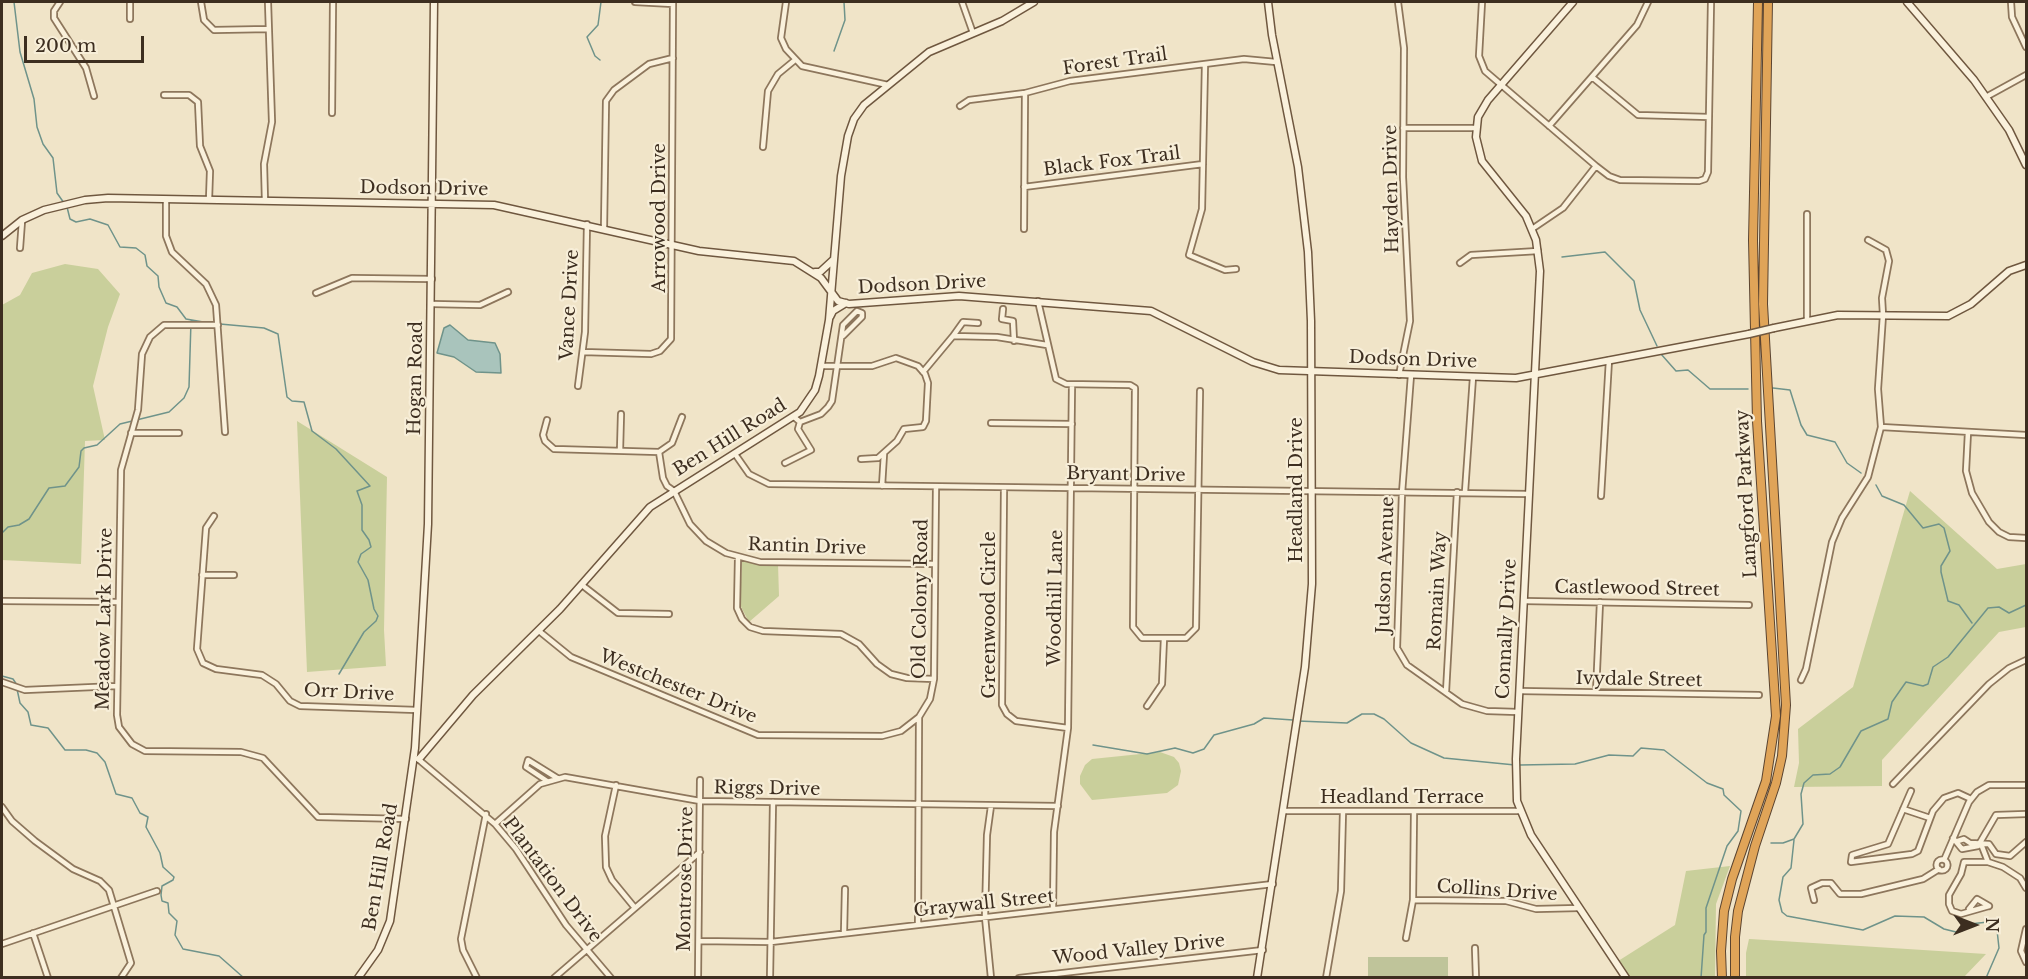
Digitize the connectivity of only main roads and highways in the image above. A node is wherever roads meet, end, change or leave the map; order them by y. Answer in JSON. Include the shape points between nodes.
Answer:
{"nodes":[{"id":1,"x":1758,"y":2,"type":"edge"},
{"id":2,"x":1768,"y":2,"type":"edge"},
{"id":3,"x":1722,"y":978,"type":"edge"},
{"id":4,"x":1735,"y":978,"type":"edge"}],
"edges":[{"from":1,"to":3,"type":"highway","name":"Langford Parkway","via":[[1753,240],[1757,421],[1776,716],[1766,781],[1724,911]]},
{"from":2,"to":4,"type":"highway","name":"Langford Parkway","via":[[1763,304],[1786,705],[1776,783],[1738,910]]}]}
